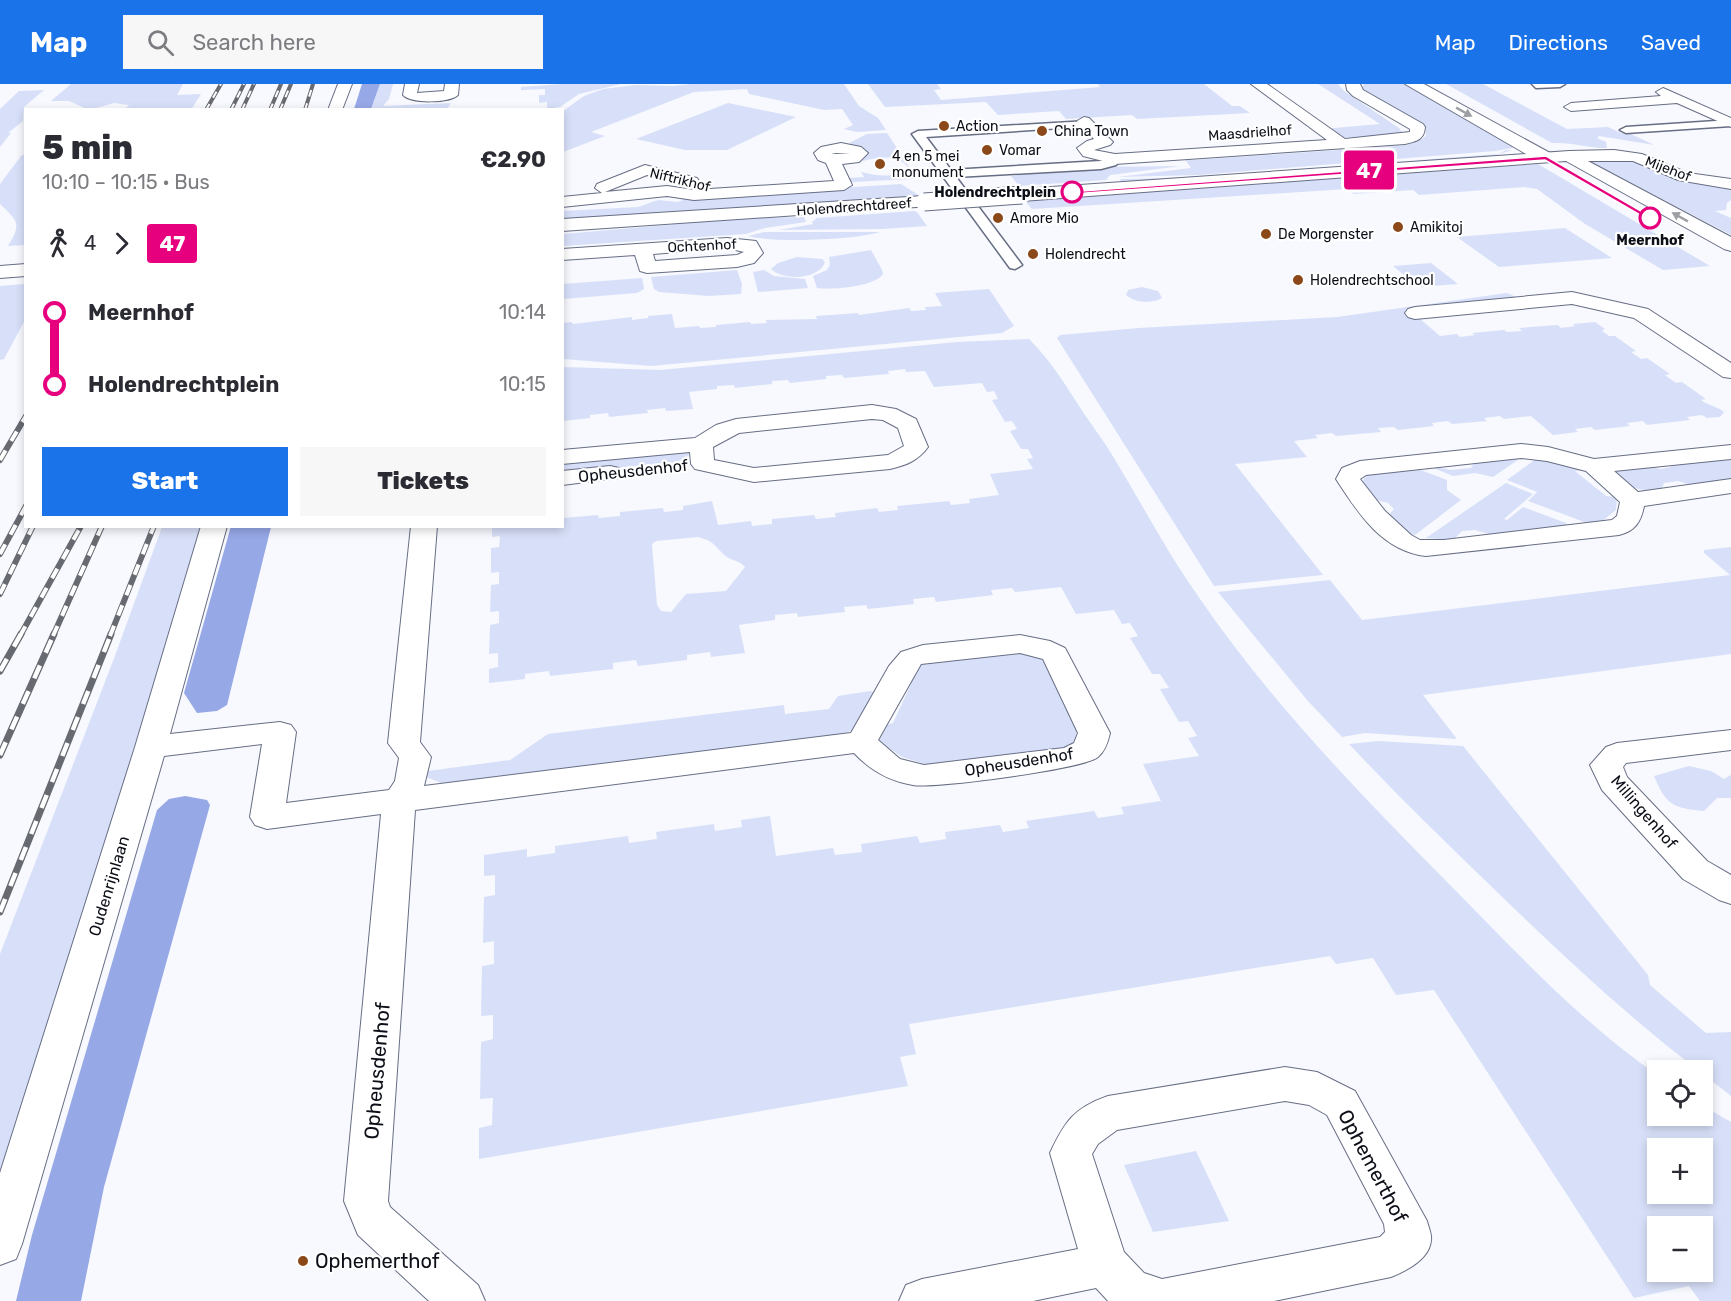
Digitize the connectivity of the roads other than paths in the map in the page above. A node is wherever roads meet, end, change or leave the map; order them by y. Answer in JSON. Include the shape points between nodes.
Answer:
{"nodes":[{"id":1,"x":345,"y":84,"type":"edge"},
{"id":2,"x":412,"y":84,"type":"edge"},
{"id":3,"x":453,"y":84,"type":"edge"},
{"id":4,"x":1258,"y":84,"type":"edge"},
{"id":5,"x":1353,"y":84,"type":"edge"},
{"id":6,"x":1413,"y":84,"type":"edge"},
{"id":7,"x":1441,"y":84,"type":"edge"},
{"id":8,"x":1560,"y":84,"type":"edge"},
{"id":9,"x":1646,"y":84,"type":"edge"},
{"id":10,"x":1536,"y":86,"type":"dead end"},
{"id":11,"x":1680,"y":99,"type":"junction"},
{"id":12,"x":1571,"y":107,"type":"dead end"},
{"id":13,"x":336,"y":108,"type":"edge"},
{"id":14,"x":1086,"y":123,"type":"joint"},
{"id":15,"x":1731,"y":123,"type":"edge"},
{"id":16,"x":1319,"y":128,"type":"junction"},
{"id":17,"x":1295,"y":130,"type":"dead end"},
{"id":18,"x":1626,"y":130,"type":"dead end"},
{"id":19,"x":1341,"y":143,"type":"junction"},
{"id":20,"x":1569,"y":156,"type":"junction"},
{"id":21,"x":1546,"y":158,"type":"junction"},
{"id":22,"x":1115,"y":159,"type":"junction"},
{"id":23,"x":832,"y":160,"type":"dead end"},
{"id":24,"x":948,"y":174,"type":"junction"},
{"id":25,"x":1731,"y":183,"type":"edge"},
{"id":26,"x":720,"y":194,"type":"junction"},
{"id":27,"x":568,"y":201,"type":"edge"},
{"id":28,"x":700,"y":218,"type":"junction"},
{"id":29,"x":564,"y":225,"type":"edge"},
{"id":30,"x":564,"y":231,"type":"edge"},
{"id":31,"x":1731,"y":245,"type":"edge"},
{"id":32,"x":564,"y":255,"type":"edge"},
{"id":33,"x":24,"y":260,"type":"edge"},
{"id":34,"x":0,"y":261,"type":"edge"},
{"id":35,"x":1731,"y":264,"type":"edge"},
{"id":36,"x":1015,"y":265,"type":"dead end"},
{"id":37,"x":626,"y":269,"type":"dead end"},
{"id":38,"x":24,"y":270,"type":"edge"},
{"id":39,"x":0,"y":272,"type":"edge"},
{"id":40,"x":1414,"y":313,"type":"dead end"},
{"id":41,"x":1731,"y":372,"type":"edge"},
{"id":42,"x":1731,"y":452,"type":"edge"},
{"id":43,"x":702,"y":454,"type":"junction"},
{"id":44,"x":564,"y":456,"type":"edge"},
{"id":45,"x":1594,"y":466,"type":"junction"},
{"id":46,"x":564,"y":478,"type":"edge"},
{"id":47,"x":1731,"y":486,"type":"edge"},
{"id":48,"x":1633,"y":500,"type":"junction"},
{"id":49,"x":213,"y":528,"type":"edge"},
{"id":50,"x":424,"y":528,"type":"edge"},
{"id":51,"x":1731,"y":740,"type":"edge"},
{"id":52,"x":861,"y":742,"type":"junction"},
{"id":53,"x":151,"y":747,"type":"junction"},
{"id":54,"x":399,"y":801,"type":"junction"},
{"id":55,"x":1731,"y":891,"type":"edge"},
{"id":56,"x":0,"y":1244,"type":"edge"},
{"id":57,"x":1105,"y":1265,"type":"junction"},
{"id":58,"x":462,"y":1301,"type":"edge"},
{"id":59,"x":922,"y":1301,"type":"edge"},
{"id":60,"x":1160,"y":1301,"type":"edge"},
{"id":61,"x":1164,"y":1301,"type":"edge"}],
"edges":[{"from":1,"to":13,"type":"street"},
{"from":2,"to":3,"type":"street","via":[[410,95],[415,97],[451,95]]},
{"from":4,"to":16,"type":"street","name":"Maasdrielhof"},
{"from":5,"to":19,"type":"street","via":[[1358,93],[1418,127],[1417,135]]},
{"from":6,"to":21,"type":"main road","one_way":true},
{"from":7,"to":20,"type":"main road"},
{"from":8,"to":10,"type":"street"},
{"from":9,"to":11,"type":"street","name":"Mijehof"},
{"from":11,"to":12,"type":"street","name":"Mijehof"},
{"from":11,"to":15,"type":"street","name":"Mijehof"},
{"from":14,"to":22,"type":"street","via":[[1111,142],[1092,144],[1085,148],[1089,153]]},
{"from":14,"to":24,"type":"street","via":[[918,134]]},
{"from":15,"to":18,"type":"street","name":"Mijehof"},
{"from":16,"to":17,"type":"street","name":"Maasdrielhof"},
{"from":16,"to":19,"type":"street"},
{"from":19,"to":22,"type":"street"},
{"from":20,"to":21,"type":"main road"},
{"from":20,"to":25,"type":"street","name":"Mijehof","via":[[1636,157],[1684,177]]},
{"from":31,"to":20,"type":"main road","one_way":true},
{"from":21,"to":28,"type":"main road","name":"Holendrechtdreef","bridge":true},
{"from":21,"to":35,"type":"main road"},
{"from":22,"to":24,"type":"street","via":[[1101,165]]},
{"from":23,"to":26,"type":"street","name":"Niftrikhof","via":[[844,185]]},
{"from":24,"to":36,"type":"street"},
{"from":26,"to":27,"type":"street","name":"Niftrikhof","via":[[667,191]]},
{"from":26,"to":27,"type":"street","name":"Niftrikhof","via":[[715,186],[645,170]]},
{"from":28,"to":29,"type":"main road","name":"Holendrechtdreef"},
{"from":28,"to":30,"type":"main road","name":"Holendrechtdreef"},
{"from":32,"to":37,"type":"street","name":"Ochtenhof","via":[[645,258]]},
{"from":33,"to":34,"type":"main road"},
{"from":38,"to":39,"type":"main road"},
{"from":40,"to":41,"type":"street","via":[[1572,298],[1641,313]]},
{"from":42,"to":45,"type":"street"},
{"from":43,"to":43,"type":"street","name":"Opheusdenhof","via":[[724,430],[736,426],[872,412],[888,414],[908,424],[916,447],[890,462],[754,475],[737,473]]},
{"from":43,"to":44,"type":"street","name":"Opheusdenhof"},
{"from":43,"to":46,"type":"street","name":"Opheusdenhof"},
{"from":45,"to":48,"type":"street"},
{"from":45,"to":48,"type":"street","via":[[1521,451],[1360,468],[1348,479],[1402,542],[1423,548],[1619,526],[1629,519]]},
{"from":47,"to":48,"type":"street"},
{"from":49,"to":53,"type":"street","name":"Oudenrijnlaan"},
{"from":50,"to":54,"type":"street","name":"Opheusdenhof","via":[[404,743],[415,756],[411,781]]},
{"from":51,"to":55,"type":"street","name":"Millingenhof","via":[[1617,754],[1606,765],[1613,782],[1695,870]]},
{"from":52,"to":52,"type":"street","name":"Opheusdenhof","via":[[911,658],[1020,644],[1055,654],[1094,734],[1088,751],[1066,758],[924,776],[903,774],[880,762]]},
{"from":52,"to":54,"type":"street"},
{"from":53,"to":54,"type":"street","via":[[280,732],[267,817]]},
{"from":53,"to":56,"type":"street","name":"Oudenrijnlaan"},
{"from":54,"to":58,"type":"street","name":"Opheusdenhof","via":[[366,1201],[374,1221]]},
{"from":57,"to":59,"type":"street"},
{"from":57,"to":60,"type":"street","name":"Ophemerthof","via":[[1129,1290]]},
{"from":57,"to":61,"type":"street","name":"Ophemerthof","via":[[1071,1153],[1083,1131],[1108,1114],[1285,1084],[1317,1089],[1341,1103],[1405,1221],[1409,1240],[1391,1256]]}]}
